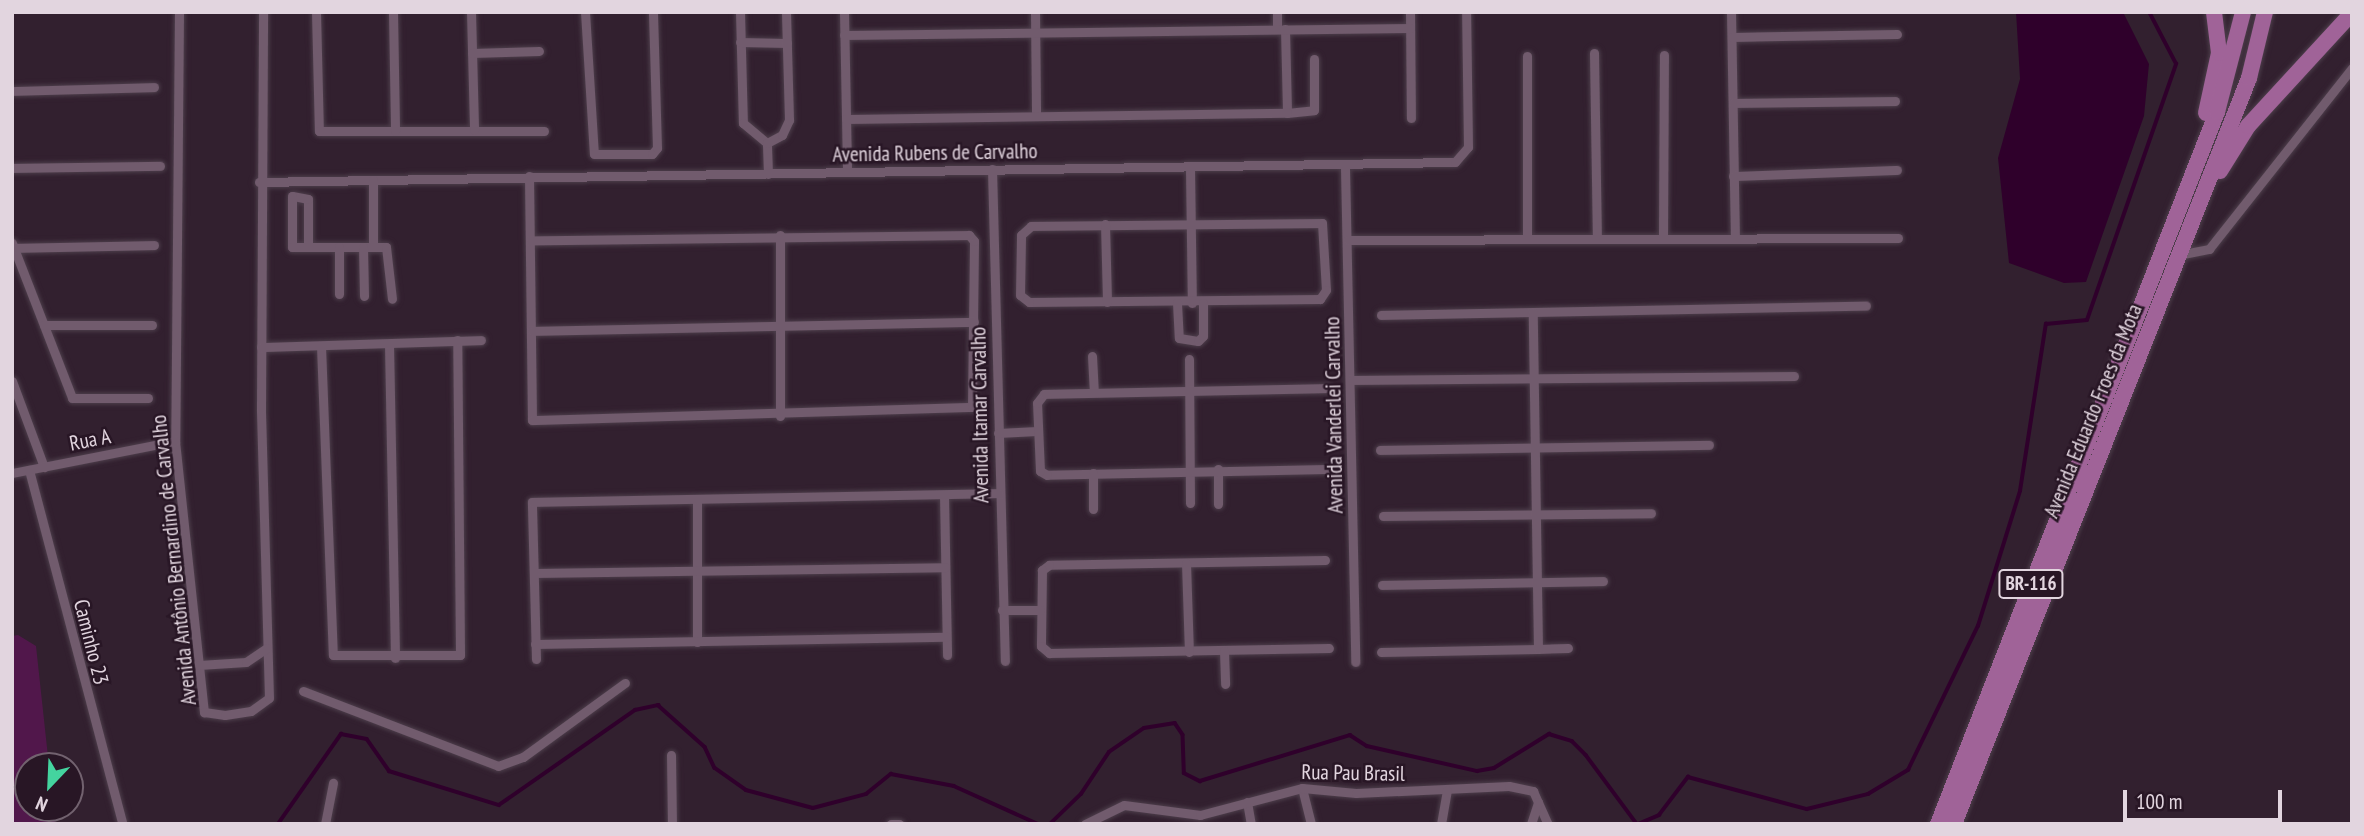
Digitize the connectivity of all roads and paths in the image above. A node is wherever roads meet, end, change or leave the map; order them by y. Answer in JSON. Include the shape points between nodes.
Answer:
{"nodes":[{"id":1,"x":179,"y":12,"type":"edge"},
{"id":2,"x":263,"y":12,"type":"edge"},
{"id":3,"x":316,"y":12,"type":"edge"},
{"id":4,"x":393,"y":12,"type":"edge"},
{"id":5,"x":471,"y":12,"type":"edge"},
{"id":6,"x":585,"y":12,"type":"edge"},
{"id":7,"x":653,"y":12,"type":"edge"},
{"id":8,"x":740,"y":12,"type":"edge"},
{"id":9,"x":786,"y":12,"type":"edge"},
{"id":10,"x":844,"y":12,"type":"edge"},
{"id":11,"x":1035,"y":12,"type":"edge"},
{"id":12,"x":1277,"y":12,"type":"edge"},
{"id":13,"x":1410,"y":12,"type":"edge"},
{"id":14,"x":1466,"y":12,"type":"edge"},
{"id":15,"x":1731,"y":12,"type":"edge"},
{"id":16,"x":2214,"y":12,"type":"edge"},
{"id":17,"x":2243,"y":12,"type":"edge"},
{"id":18,"x":2265,"y":12,"type":"edge"},
{"id":19,"x":2352,"y":13,"type":"edge"},
{"id":20,"x":1410,"y":28,"type":"junction"},
{"id":21,"x":1281,"y":29,"type":"junction"},
{"id":22,"x":1035,"y":33,"type":"junction"},
{"id":23,"x":1897,"y":34,"type":"dead end"},
{"id":24,"x":844,"y":35,"type":"junction"},
{"id":25,"x":1732,"y":37,"type":"junction"},
{"id":26,"x":740,"y":42,"type":"junction"},
{"id":27,"x":787,"y":43,"type":"junction"},
{"id":28,"x":539,"y":51,"type":"dead end"},
{"id":29,"x":472,"y":53,"type":"junction"},
{"id":30,"x":1594,"y":53,"type":"dead end"},
{"id":31,"x":1664,"y":55,"type":"dead end"},
{"id":32,"x":1527,"y":56,"type":"dead end"},
{"id":33,"x":1314,"y":59,"type":"dead end"},
{"id":34,"x":2352,"y":68,"type":"edge"},
{"id":35,"x":153,"y":87,"type":"dead end"},
{"id":36,"x":12,"y":91,"type":"edge"},
{"id":37,"x":1895,"y":101,"type":"dead end"},
{"id":38,"x":1733,"y":103,"type":"junction"},
{"id":39,"x":1287,"y":113,"type":"junction"},
{"id":40,"x":1036,"y":116,"type":"junction"},
{"id":41,"x":1411,"y":118,"type":"dead end"},
{"id":42,"x":846,"y":119,"type":"junction"},
{"id":43,"x":474,"y":130,"type":"junction"},
{"id":44,"x":394,"y":131,"type":"junction"},
{"id":45,"x":544,"y":131,"type":"dead end"},
{"id":46,"x":767,"y":143,"type":"junction"},
{"id":47,"x":160,"y":166,"type":"dead end"},
{"id":48,"x":12,"y":168,"type":"edge"},
{"id":49,"x":1190,"y":168,"type":"junction"},
{"id":50,"x":1345,"y":168,"type":"junction"},
{"id":51,"x":992,"y":169,"type":"junction"},
{"id":52,"x":1897,"y":170,"type":"dead end"},
{"id":53,"x":847,"y":172,"type":"junction"},
{"id":54,"x":768,"y":174,"type":"junction"},
{"id":55,"x":528,"y":176,"type":"junction"},
{"id":56,"x":1733,"y":176,"type":"junction"},
{"id":57,"x":373,"y":180,"type":"junction"},
{"id":58,"x":260,"y":182,"type":"junction"},
{"id":59,"x":2180,"y":204,"type":"junction"},
{"id":60,"x":2197,"y":209,"type":"junction"},
{"id":61,"x":1192,"y":223,"type":"junction"},
{"id":62,"x":1105,"y":224,"type":"junction"},
{"id":63,"x":780,"y":235,"type":"junction"},
{"id":64,"x":1663,"y":237,"type":"junction"},
{"id":65,"x":1735,"y":237,"type":"junction"},
{"id":66,"x":1597,"y":238,"type":"junction"},
{"id":67,"x":1898,"y":238,"type":"dead end"},
{"id":68,"x":1527,"y":239,"type":"junction"},
{"id":69,"x":530,"y":240,"type":"junction"},
{"id":70,"x":1348,"y":240,"type":"junction"},
{"id":71,"x":154,"y":245,"type":"dead end"},
{"id":72,"x":13,"y":246,"type":"edge"},
{"id":73,"x":308,"y":247,"type":"junction"},
{"id":74,"x":339,"y":247,"type":"junction"},
{"id":75,"x":368,"y":247,"type":"junction"},
{"id":76,"x":2178,"y":255,"type":"junction"},
{"id":77,"x":338,"y":294,"type":"dead end"},
{"id":78,"x":364,"y":296,"type":"dead end"},
{"id":79,"x":391,"y":299,"type":"dead end"},
{"id":80,"x":1107,"y":302,"type":"junction"},
{"id":81,"x":1177,"y":303,"type":"junction"},
{"id":82,"x":1192,"y":303,"type":"junction"},
{"id":83,"x":1203,"y":303,"type":"junction"},
{"id":84,"x":1866,"y":306,"type":"dead end"},
{"id":85,"x":1533,"y":312,"type":"junction"},
{"id":86,"x":1381,"y":315,"type":"dead end"},
{"id":87,"x":974,"y":322,"type":"junction"},
{"id":88,"x":44,"y":325,"type":"junction"},
{"id":89,"x":152,"y":325,"type":"dead end"},
{"id":90,"x":780,"y":326,"type":"junction"},
{"id":91,"x":532,"y":331,"type":"junction"},
{"id":92,"x":457,"y":340,"type":"junction"},
{"id":93,"x":481,"y":340,"type":"dead end"},
{"id":94,"x":389,"y":344,"type":"junction"},
{"id":95,"x":321,"y":346,"type":"junction"},
{"id":96,"x":261,"y":347,"type":"junction"},
{"id":97,"x":1092,"y":356,"type":"dead end"},
{"id":98,"x":1189,"y":359,"type":"dead end"},
{"id":99,"x":1794,"y":376,"type":"dead end"},
{"id":100,"x":1534,"y":379,"type":"junction"},
{"id":101,"x":1352,"y":380,"type":"junction"},
{"id":102,"x":12,"y":381,"type":"edge"},
{"id":103,"x":1328,"y":388,"type":"dead end"},
{"id":104,"x":1189,"y":391,"type":"junction"},
{"id":105,"x":1094,"y":392,"type":"junction"},
{"id":106,"x":148,"y":398,"type":"dead end"},
{"id":107,"x":780,"y":416,"type":"junction"},
{"id":108,"x":1037,"y":431,"type":"junction"},
{"id":109,"x":998,"y":433,"type":"junction"},
{"id":110,"x":175,"y":441,"type":"junction"},
{"id":111,"x":1535,"y":445,"type":"junction"},
{"id":112,"x":1709,"y":445,"type":"dead end"},
{"id":113,"x":1380,"y":450,"type":"dead end"},
{"id":114,"x":44,"y":467,"type":"junction"},
{"id":115,"x":1190,"y":469,"type":"junction"},
{"id":116,"x":1218,"y":469,"type":"junction"},
{"id":117,"x":1327,"y":469,"type":"dead end"},
{"id":118,"x":29,"y":470,"type":"junction"},
{"id":119,"x":12,"y":473,"type":"edge"},
{"id":120,"x":1093,"y":473,"type":"junction"},
{"id":121,"x":999,"y":493,"type":"junction"},
{"id":122,"x":944,"y":495,"type":"junction"},
{"id":123,"x":697,"y":500,"type":"junction"},
{"id":124,"x":1191,"y":503,"type":"dead end"},
{"id":125,"x":1218,"y":504,"type":"dead end"},
{"id":126,"x":1093,"y":509,"type":"dead end"},
{"id":127,"x":1651,"y":513,"type":"dead end"},
{"id":128,"x":1537,"y":514,"type":"junction"},
{"id":129,"x":1383,"y":516,"type":"dead end"},
{"id":130,"x":1325,"y":560,"type":"dead end"},
{"id":131,"x":1186,"y":563,"type":"junction"},
{"id":132,"x":946,"y":567,"type":"junction"},
{"id":133,"x":698,"y":569,"type":"junction"},
{"id":134,"x":534,"y":573,"type":"junction"},
{"id":135,"x":1602,"y":581,"type":"dead end"},
{"id":136,"x":1539,"y":583,"type":"junction"},
{"id":137,"x":1382,"y":585,"type":"dead end"},
{"id":138,"x":1002,"y":610,"type":"junction"},
{"id":139,"x":1040,"y":610,"type":"junction"},
{"id":140,"x":947,"y":637,"type":"junction"},
{"id":141,"x":697,"y":642,"type":"junction"},
{"id":142,"x":535,"y":644,"type":"junction"},
{"id":143,"x":267,"y":648,"type":"junction"},
{"id":144,"x":1329,"y":648,"type":"dead end"},
{"id":145,"x":1568,"y":648,"type":"dead end"},
{"id":146,"x":1538,"y":649,"type":"junction"},
{"id":147,"x":1224,"y":651,"type":"junction"},
{"id":148,"x":1189,"y":652,"type":"junction"},
{"id":149,"x":1381,"y":652,"type":"dead end"},
{"id":150,"x":947,"y":655,"type":"dead end"},
{"id":151,"x":395,"y":658,"type":"junction"},
{"id":152,"x":536,"y":659,"type":"dead end"},
{"id":153,"x":1005,"y":661,"type":"dead end"},
{"id":154,"x":1355,"y":662,"type":"dead end"},
{"id":155,"x":199,"y":665,"type":"junction"},
{"id":156,"x":625,"y":683,"type":"dead end"},
{"id":157,"x":1226,"y":684,"type":"dead end"},
{"id":158,"x":303,"y":691,"type":"dead end"},
{"id":159,"x":671,"y":755,"type":"dead end"},
{"id":160,"x":333,"y":782,"type":"dead end"},
{"id":161,"x":1302,"y":788,"type":"junction"},
{"id":162,"x":1447,"y":791,"type":"junction"},
{"id":163,"x":1247,"y":802,"type":"junction"},
{"id":164,"x":1538,"y":802,"type":"junction"},
{"id":165,"x":1188,"y":819,"type":"edge"},
{"id":166,"x":122,"y":823,"type":"edge"},
{"id":167,"x":1090,"y":823,"type":"edge"},
{"id":168,"x":324,"y":824,"type":"edge"},
{"id":169,"x":672,"y":824,"type":"edge"},
{"id":170,"x":891,"y":824,"type":"edge"},
{"id":171,"x":899,"y":824,"type":"edge"},
{"id":172,"x":1251,"y":824,"type":"edge"},
{"id":173,"x":1311,"y":824,"type":"edge"},
{"id":174,"x":1441,"y":824,"type":"edge"},
{"id":175,"x":1531,"y":824,"type":"edge"},
{"id":176,"x":1548,"y":824,"type":"edge"},
{"id":177,"x":1938,"y":824,"type":"edge"},
{"id":178,"x":1954,"y":824,"type":"edge"}],
"edges":[{"from":1,"to":110,"type":"street","name":"Avenida Antônio Bernardino de Carvalho"},
{"from":2,"to":58,"type":"street"},
{"from":3,"to":44,"type":"street","via":[[317,127]]},
{"from":4,"to":44,"type":"street"},
{"from":5,"to":29,"type":"street"},
{"from":6,"to":7,"type":"street","via":[[594,154],[652,153],[657,148]]},
{"from":8,"to":26,"type":"street"},
{"from":9,"to":27,"type":"street"},
{"from":10,"to":24,"type":"street"},
{"from":11,"to":22,"type":"street"},
{"from":12,"to":21,"type":"street"},
{"from":13,"to":20,"type":"street"},
{"from":14,"to":50,"type":"street","name":"Avenida Rubens de Carvalho","via":[[1465,157]]},
{"from":15,"to":25,"type":"street"},
{"from":16,"to":59,"type":"highway","via":[[2217,71]]},
{"from":17,"to":59,"type":"highway","name":"Avenida Eduardo Froes da Mota","via":[[2224,93]]},
{"from":18,"to":60,"type":"highway","name":"Avenida Eduardo Froes da Mota","via":[[2249,78]]},
{"from":19,"to":60,"type":"highway","via":[[2248,126]]},
{"from":20,"to":21,"type":"street"},
{"from":20,"to":41,"type":"street"},
{"from":21,"to":22,"type":"street"},
{"from":21,"to":39,"type":"street"},
{"from":22,"to":24,"type":"street"},
{"from":22,"to":40,"type":"street"},
{"from":23,"to":25,"type":"street"},
{"from":24,"to":42,"type":"street"},
{"from":25,"to":38,"type":"street"},
{"from":26,"to":27,"type":"street"},
{"from":26,"to":46,"type":"street","via":[[743,123]]},
{"from":27,"to":46,"type":"street","via":[[789,120],[782,135]]},
{"from":28,"to":29,"type":"street"},
{"from":29,"to":43,"type":"street"},
{"from":30,"to":66,"type":"street"},
{"from":31,"to":64,"type":"street"},
{"from":32,"to":68,"type":"street"},
{"from":33,"to":39,"type":"street","via":[[1314,110]]},
{"from":34,"to":76,"type":"street","via":[[2209,249]]},
{"from":35,"to":36,"type":"street"},
{"from":37,"to":38,"type":"street"},
{"from":38,"to":56,"type":"street"},
{"from":39,"to":40,"type":"street"},
{"from":40,"to":42,"type":"street"},
{"from":42,"to":53,"type":"street"},
{"from":43,"to":44,"type":"street"},
{"from":43,"to":45,"type":"street"},
{"from":46,"to":54,"type":"street"},
{"from":47,"to":48,"type":"street"},
{"from":49,"to":50,"type":"street","name":"Avenida Rubens de Carvalho"},
{"from":49,"to":51,"type":"street","name":"Avenida Rubens de Carvalho"},
{"from":49,"to":61,"type":"street"},
{"from":50,"to":70,"type":"street","name":"Avenida Vanderlei Carvalho"},
{"from":51,"to":53,"type":"street","name":"Avenida Rubens de Carvalho"},
{"from":51,"to":109,"type":"street","name":"Avenida Itamar Carvalho"},
{"from":52,"to":56,"type":"street"},
{"from":53,"to":54,"type":"street","name":"Avenida Rubens de Carvalho"},
{"from":54,"to":55,"type":"street","name":"Avenida Rubens de Carvalho"},
{"from":55,"to":57,"type":"street","name":"Avenida Rubens de Carvalho"},
{"from":55,"to":69,"type":"street"},
{"from":56,"to":65,"type":"street"},
{"from":57,"to":58,"type":"street","name":"Avenida Rubens de Carvalho"},
{"from":57,"to":75,"type":"street"},
{"from":58,"to":96,"type":"street"},
{"from":59,"to":177,"type":"highway","name":"Avenida Eduardo Froes da Mota","number":"BR-116"},
{"from":60,"to":76,"type":"highway","name":"Avenida Eduardo Froes da Mota"},
{"from":61,"to":62,"type":"street"},
{"from":61,"to":82,"type":"street"},
{"from":61,"to":83,"type":"street","via":[[1326,228],[1322,298]]},
{"from":62,"to":80,"type":"street"},
{"from":62,"to":80,"type":"street","via":[[1025,228],[1020,295],[1029,302]]},
{"from":63,"to":69,"type":"street"},
{"from":63,"to":87,"type":"street","via":[[969,235],[974,241]]},
{"from":63,"to":90,"type":"street"},
{"from":64,"to":65,"type":"street"},
{"from":64,"to":66,"type":"street"},
{"from":65,"to":67,"type":"street"},
{"from":66,"to":68,"type":"street"},
{"from":68,"to":70,"type":"street"},
{"from":69,"to":91,"type":"street"},
{"from":70,"to":101,"type":"street","name":"Avenida Vanderlei Carvalho"},
{"from":71,"to":72,"type":"street"},
{"from":72,"to":88,"type":"street"},
{"from":73,"to":73,"type":"street","via":[[291,246],[292,196],[308,199]]},
{"from":73,"to":74,"type":"street"},
{"from":74,"to":75,"type":"street"},
{"from":74,"to":77,"type":"street"},
{"from":75,"to":78,"type":"street"},
{"from":75,"to":79,"type":"street","via":[[389,249]]},
{"from":76,"to":178,"type":"highway","name":"Avenida Eduardo Froes da Mota"},
{"from":80,"to":81,"type":"street"},
{"from":81,"to":82,"type":"street"},
{"from":81,"to":83,"type":"street","via":[[1179,338],[1198,341],[1203,336]]},
{"from":82,"to":83,"type":"street"},
{"from":84,"to":85,"type":"street"},
{"from":85,"to":86,"type":"street"},
{"from":85,"to":100,"type":"street"},
{"from":87,"to":90,"type":"street"},
{"from":87,"to":107,"type":"street","via":[[968,411]]},
{"from":88,"to":89,"type":"street"},
{"from":88,"to":106,"type":"street","via":[[72,398]]},
{"from":90,"to":91,"type":"street"},
{"from":90,"to":107,"type":"street"},
{"from":91,"to":107,"type":"street","via":[[532,420]]},
{"from":92,"to":93,"type":"street"},
{"from":92,"to":94,"type":"street"},
{"from":92,"to":151,"type":"street","via":[[463,654]]},
{"from":94,"to":95,"type":"street"},
{"from":94,"to":151,"type":"street"},
{"from":95,"to":96,"type":"street"},
{"from":95,"to":151,"type":"street","via":[[331,652],[337,658]]},
{"from":96,"to":143,"type":"street","name":"Avenida Antônio Bernardino de Carvalho"},
{"from":97,"to":105,"type":"street"},
{"from":98,"to":104,"type":"street"},
{"from":99,"to":100,"type":"street"},
{"from":100,"to":101,"type":"street"},
{"from":100,"to":111,"type":"street"},
{"from":101,"to":154,"type":"street","name":"Avenida Vanderlei Carvalho"},
{"from":102,"to":114,"type":"street"},
{"from":103,"to":104,"type":"street"},
{"from":104,"to":105,"type":"street"},
{"from":104,"to":115,"type":"street"},
{"from":105,"to":108,"type":"street","via":[[1041,396]]},
{"from":108,"to":109,"type":"street"},
{"from":108,"to":120,"type":"street","via":[[1042,473]]},
{"from":109,"to":121,"type":"street","name":"Avenida Itamar Carvalho"},
{"from":110,"to":114,"type":"street","name":"Rua A"},
{"from":110,"to":155,"type":"street","name":"Avenida Antônio Bernardino de Carvalho"},
{"from":111,"to":112,"type":"street"},
{"from":111,"to":113,"type":"street"},
{"from":111,"to":128,"type":"street"},
{"from":114,"to":118,"type":"street","name":"Rua A"},
{"from":115,"to":116,"type":"street"},
{"from":115,"to":120,"type":"street"},
{"from":115,"to":124,"type":"street"},
{"from":116,"to":117,"type":"street"},
{"from":116,"to":125,"type":"street"},
{"from":118,"to":119,"type":"street","name":"Rua A"},
{"from":118,"to":166,"type":"street","name":"Caminho 23"},
{"from":120,"to":126,"type":"street"},
{"from":121,"to":122,"type":"street"},
{"from":121,"to":138,"type":"street","name":"Avenida Itamar Carvalho"},
{"from":122,"to":123,"type":"street"},
{"from":122,"to":132,"type":"street"},
{"from":123,"to":133,"type":"street"},
{"from":123,"to":134,"type":"street","via":[[532,502]]},
{"from":127,"to":128,"type":"street"},
{"from":128,"to":129,"type":"street"},
{"from":128,"to":136,"type":"street"},
{"from":130,"to":131,"type":"street"},
{"from":131,"to":139,"type":"street","via":[[1046,565]]},
{"from":131,"to":148,"type":"street"},
{"from":132,"to":133,"type":"street"},
{"from":132,"to":140,"type":"street"},
{"from":133,"to":134,"type":"street"},
{"from":133,"to":141,"type":"street"},
{"from":134,"to":142,"type":"street"},
{"from":135,"to":136,"type":"street"},
{"from":136,"to":137,"type":"street"},
{"from":136,"to":146,"type":"street"},
{"from":138,"to":139,"type":"street"},
{"from":138,"to":153,"type":"street","name":"Avenida Itamar Carvalho"},
{"from":139,"to":148,"type":"street","via":[[1046,653]]},
{"from":140,"to":141,"type":"street"},
{"from":140,"to":150,"type":"street"},
{"from":141,"to":142,"type":"street"},
{"from":142,"to":152,"type":"street"},
{"from":143,"to":155,"type":"street","via":[[246,662]]},
{"from":143,"to":155,"type":"street","name":"Avenida Antônio Bernardino de Carvalho","via":[[269,698],[240,714],[204,712]]},
{"from":144,"to":147,"type":"street"},
{"from":145,"to":146,"type":"street"},
{"from":146,"to":149,"type":"street"},
{"from":147,"to":148,"type":"street"},
{"from":147,"to":157,"type":"street"},
{"from":156,"to":158,"type":"street","via":[[523,758],[498,766]]},
{"from":159,"to":169,"type":"street"},
{"from":160,"to":168,"type":"street"},
{"from":161,"to":162,"type":"street","name":"Rua Pau Brasil"},
{"from":161,"to":163,"type":"street","name":"Rua Pau Brasil"},
{"from":161,"to":173,"type":"street"},
{"from":162,"to":164,"type":"street","name":"Rua Pau Brasil","via":[[1517,787],[1533,791]]},
{"from":162,"to":174,"type":"street"},
{"from":163,"to":165,"type":"street","name":"Rua Pau Brasil"},
{"from":163,"to":172,"type":"street"},
{"from":164,"to":175,"type":"street"},
{"from":164,"to":176,"type":"street"},
{"from":165,"to":167,"type":"street","name":"Rua Pau Brasil","via":[[1124,804]]},
{"from":170,"to":171,"type":"street"}]}
